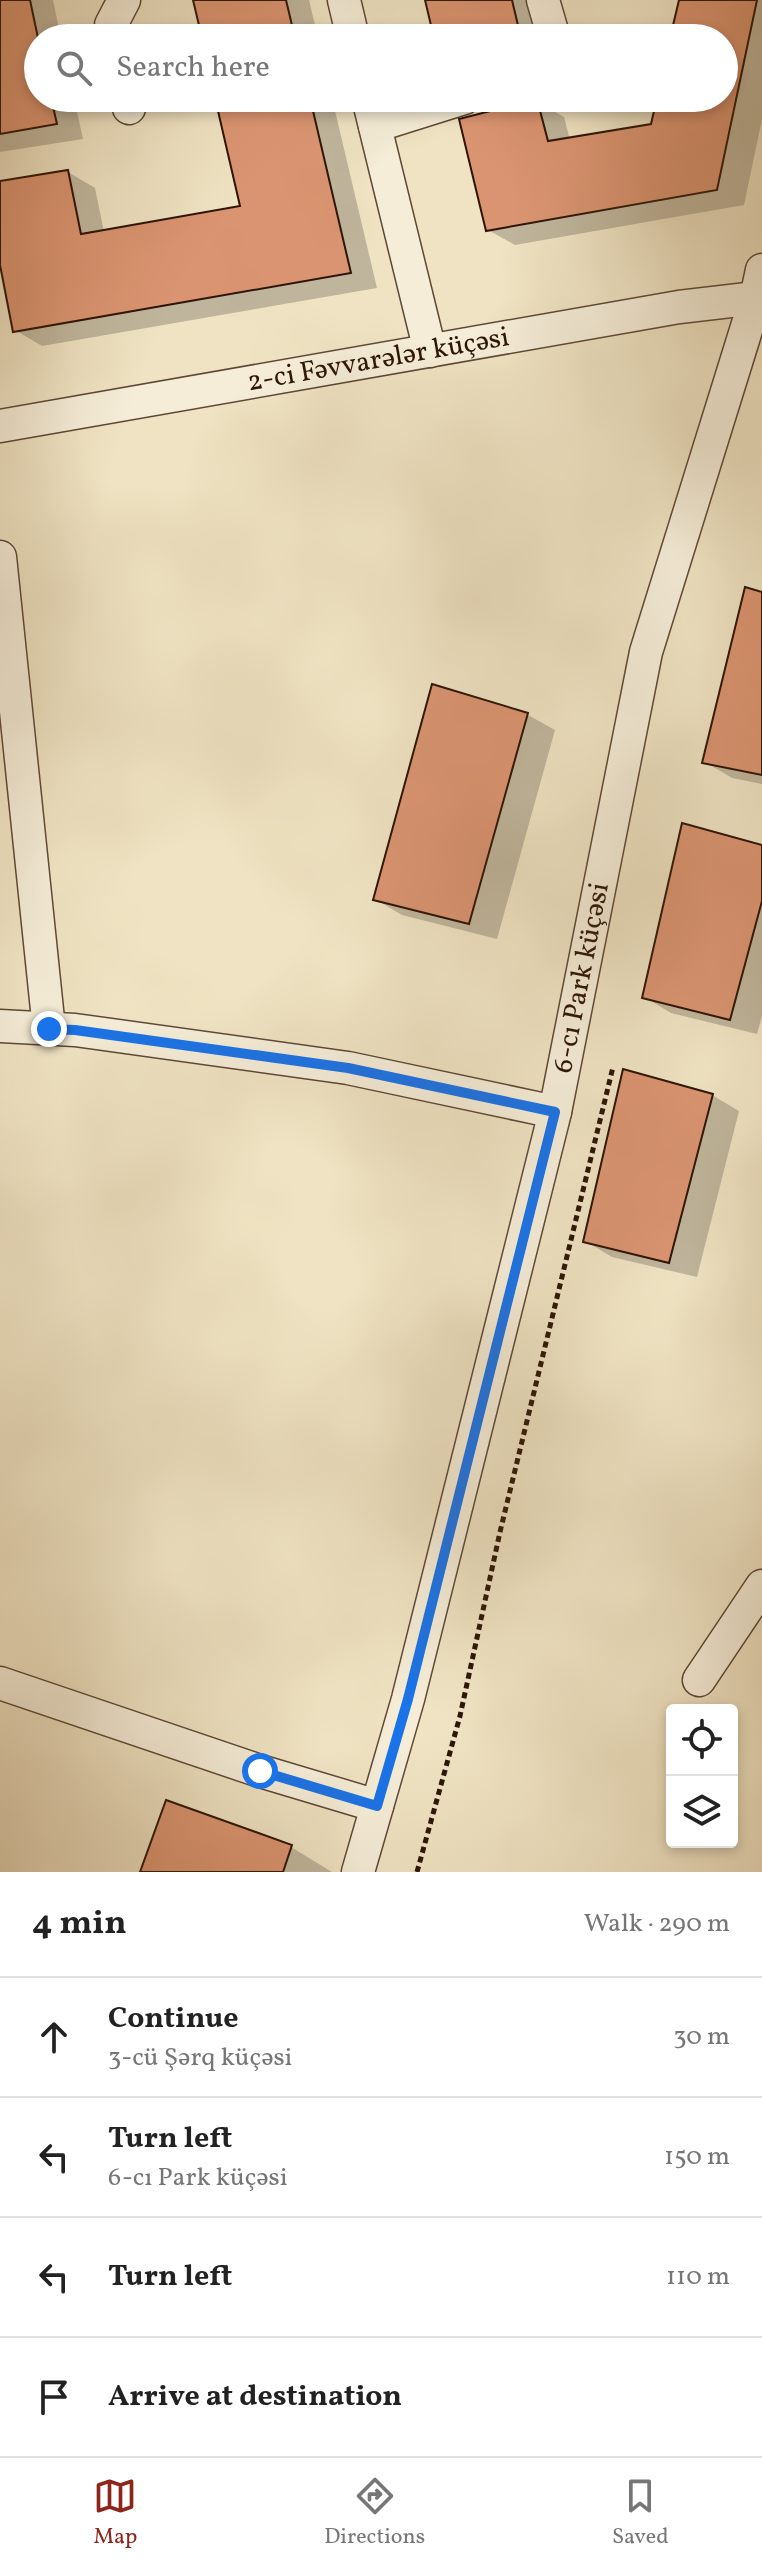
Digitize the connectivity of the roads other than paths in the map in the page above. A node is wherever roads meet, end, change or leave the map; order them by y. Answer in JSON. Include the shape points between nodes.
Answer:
{"nodes":[{"id":1,"x":124,"y":0,"type":"edge"},
{"id":2,"x":344,"y":0,"type":"edge"},
{"id":3,"x":543,"y":0,"type":"edge"},
{"id":4,"x":112,"y":24,"type":"edge"},
{"id":5,"x":350,"y":24,"type":"edge"},
{"id":6,"x":550,"y":24,"type":"edge"},
{"id":7,"x":371,"y":112,"type":"edge"},
{"id":8,"x":760,"y":289,"type":"edge"},
{"id":9,"x":430,"y":351,"type":"junction"},
{"id":10,"x":0,"y":426,"type":"edge"},
{"id":11,"x":0,"y":557,"type":"edge"},
{"id":12,"x":0,"y":1026,"type":"edge"},
{"id":13,"x":49,"y":1029,"type":"junction"},
{"id":14,"x":555,"y":1112,"type":"junction"},
{"id":15,"x":762,"y":1586,"type":"edge"},
{"id":16,"x":699,"y":1680,"type":"dead end"},
{"id":17,"x":0,"y":1683,"type":"edge"},
{"id":18,"x":377,"y":1806,"type":"junction"},
{"id":19,"x":358,"y":1872,"type":"edge"}],
"edges":[{"from":1,"to":4,"type":"street"},
{"from":2,"to":5,"type":"street"},
{"from":3,"to":6,"type":"street"},
{"from":7,"to":9,"type":"street"},
{"from":8,"to":9,"type":"street","name":"2-ci Fəvvarələr küçəsi"},
{"from":8,"to":14,"type":"street","name":"6-cı Park küçəsi","via":[[646,652]]},
{"from":9,"to":10,"type":"street","name":"2-ci Fəvvarələr küçəsi"},
{"from":11,"to":13,"type":"street"},
{"from":12,"to":13,"type":"street"},
{"from":13,"to":14,"type":"street","via":[[348,1068]]},
{"from":14,"to":18,"type":"street","name":"6-cı Park küçəsi"},
{"from":15,"to":16,"type":"street"},
{"from":17,"to":18,"type":"street"},
{"from":18,"to":19,"type":"street","name":"6-cı Park küçəsi"}]}
